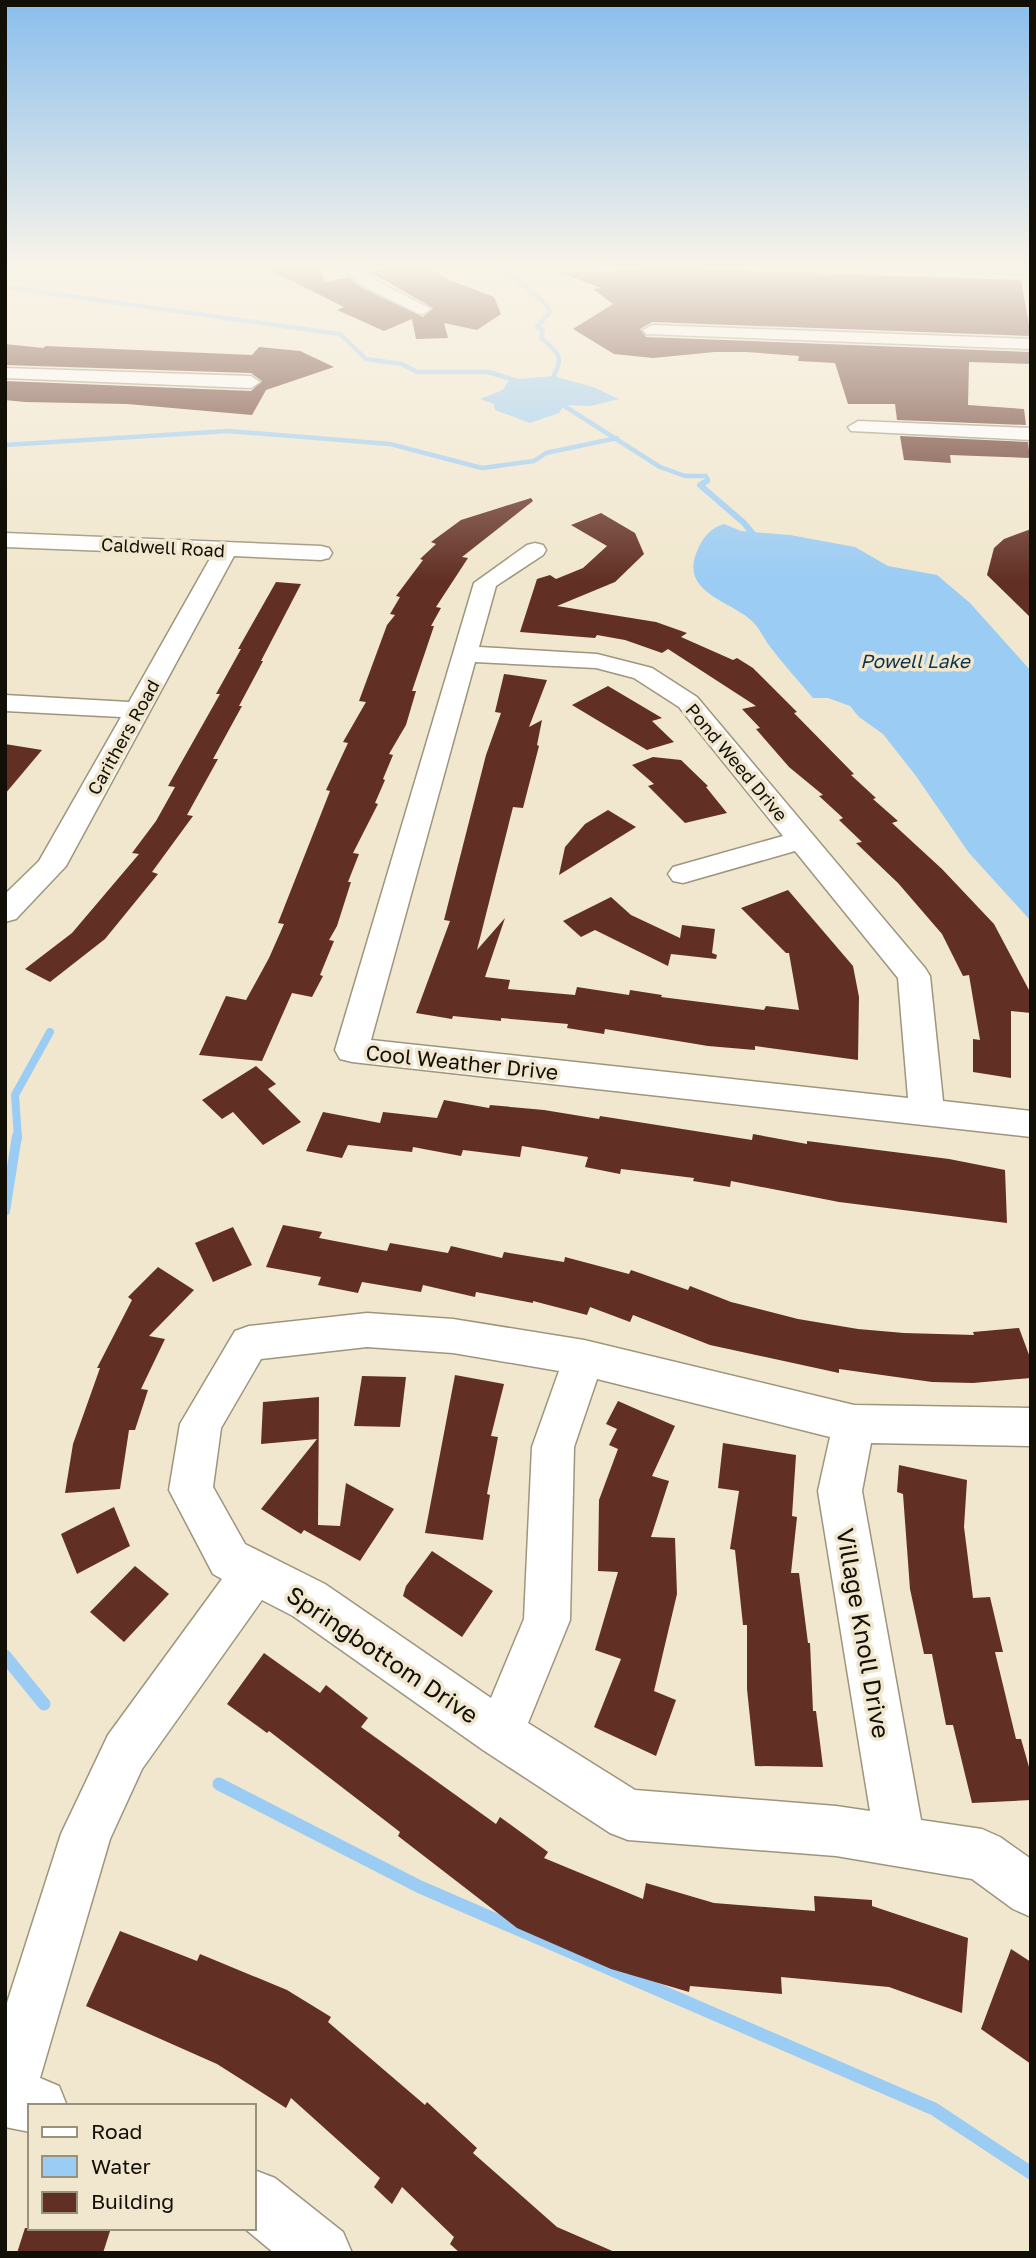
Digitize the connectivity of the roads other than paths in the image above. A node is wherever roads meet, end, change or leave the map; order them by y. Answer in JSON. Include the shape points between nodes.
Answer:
{"nodes":[{"id":1,"x":5,"y":373,"type":"edge"},
{"id":2,"x":251,"y":382,"type":"dead end"},
{"id":3,"x":858,"y":427,"type":"dead end"},
{"id":4,"x":1031,"y":434,"type":"edge"},
{"id":5,"x":5,"y":540,"type":"edge"},
{"id":6,"x":226,"y":550,"type":"junction"},
{"id":7,"x":535,"y":550,"type":"dead end"},
{"id":8,"x":321,"y":553,"type":"dead end"},
{"id":9,"x":465,"y":654,"type":"junction"},
{"id":10,"x":5,"y":703,"type":"edge"},
{"id":11,"x":139,"y":710,"type":"junction"},
{"id":12,"x":802,"y":840,"type":"junction"},
{"id":13,"x":683,"y":874,"type":"dead end"},
{"id":14,"x":5,"y":912,"type":"edge"},
{"id":15,"x":927,"y":1113,"type":"junction"},
{"id":16,"x":1031,"y":1124,"type":"edge"},
{"id":17,"x":583,"y":1358,"type":"junction"},
{"id":18,"x":854,"y":1424,"type":"junction"},
{"id":19,"x":1031,"y":1427,"type":"edge"},
{"id":20,"x":255,"y":1572,"type":"junction"},
{"id":21,"x":500,"y":1733,"type":"junction"},
{"id":22,"x":900,"y":1842,"type":"junction"},
{"id":23,"x":1031,"y":1891,"type":"edge"},
{"id":24,"x":5,"y":2099,"type":"edge"},
{"id":25,"x":29,"y":2104,"type":"edge"},
{"id":26,"x":256,"y":2201,"type":"edge"},
{"id":27,"x":322,"y":2253,"type":"edge"}],
"edges":[{"from":1,"to":2,"type":"street"},
{"from":3,"to":4,"type":"street"},
{"from":5,"to":6,"type":"street","name":"Caldwell Road"},
{"from":6,"to":8,"type":"street","name":"Caldwell Road"},
{"from":6,"to":11,"type":"street","name":"Carithers Road"},
{"from":7,"to":9,"type":"street","name":"Cool Weather Drive","via":[[485,583]]},
{"from":9,"to":12,"type":"street","name":"Pond Weed Drive","via":[[597,661],[643,673],[688,702]]},
{"from":9,"to":15,"type":"street","name":"Cool Weather Drive","via":[[352,1051]]},
{"from":10,"to":11,"type":"street"},
{"from":11,"to":14,"type":"street","name":"Carithers Road","via":[[51,866]]},
{"from":12,"to":13,"type":"street","name":"Pond Weed Drive"},
{"from":12,"to":15,"type":"street","name":"Pond Weed Drive","via":[[914,976]]},
{"from":15,"to":16,"type":"street","name":"Cool Weather Drive"},
{"from":17,"to":18,"type":"street","name":"Springbottom Drive"},
{"from":17,"to":20,"type":"street","name":"Springbottom Drive","via":[[453,1336],[367,1330],[249,1343],[201,1424],[191,1490],[229,1559]]},
{"from":17,"to":21,"type":"street","via":[[553,1447],[547,1620]]},
{"from":18,"to":19,"type":"street","name":"Springbottom Drive"},
{"from":18,"to":22,"type":"street","name":"Village Knoll Drive","via":[[840,1491]]},
{"from":20,"to":21,"type":"street","name":"Springbottom Drive","via":[[309,1600]]},
{"from":20,"to":24,"type":"street","via":[[125,1752],[97,1810]]},
{"from":21,"to":22,"type":"street","name":"Springbottom Drive","via":[[628,1815],[836,1831]]},
{"from":22,"to":23,"type":"street","name":"Springbottom Drive","via":[[982,1855]]},
{"from":24,"to":25,"type":"street"},
{"from":26,"to":27,"type":"street"}]}
